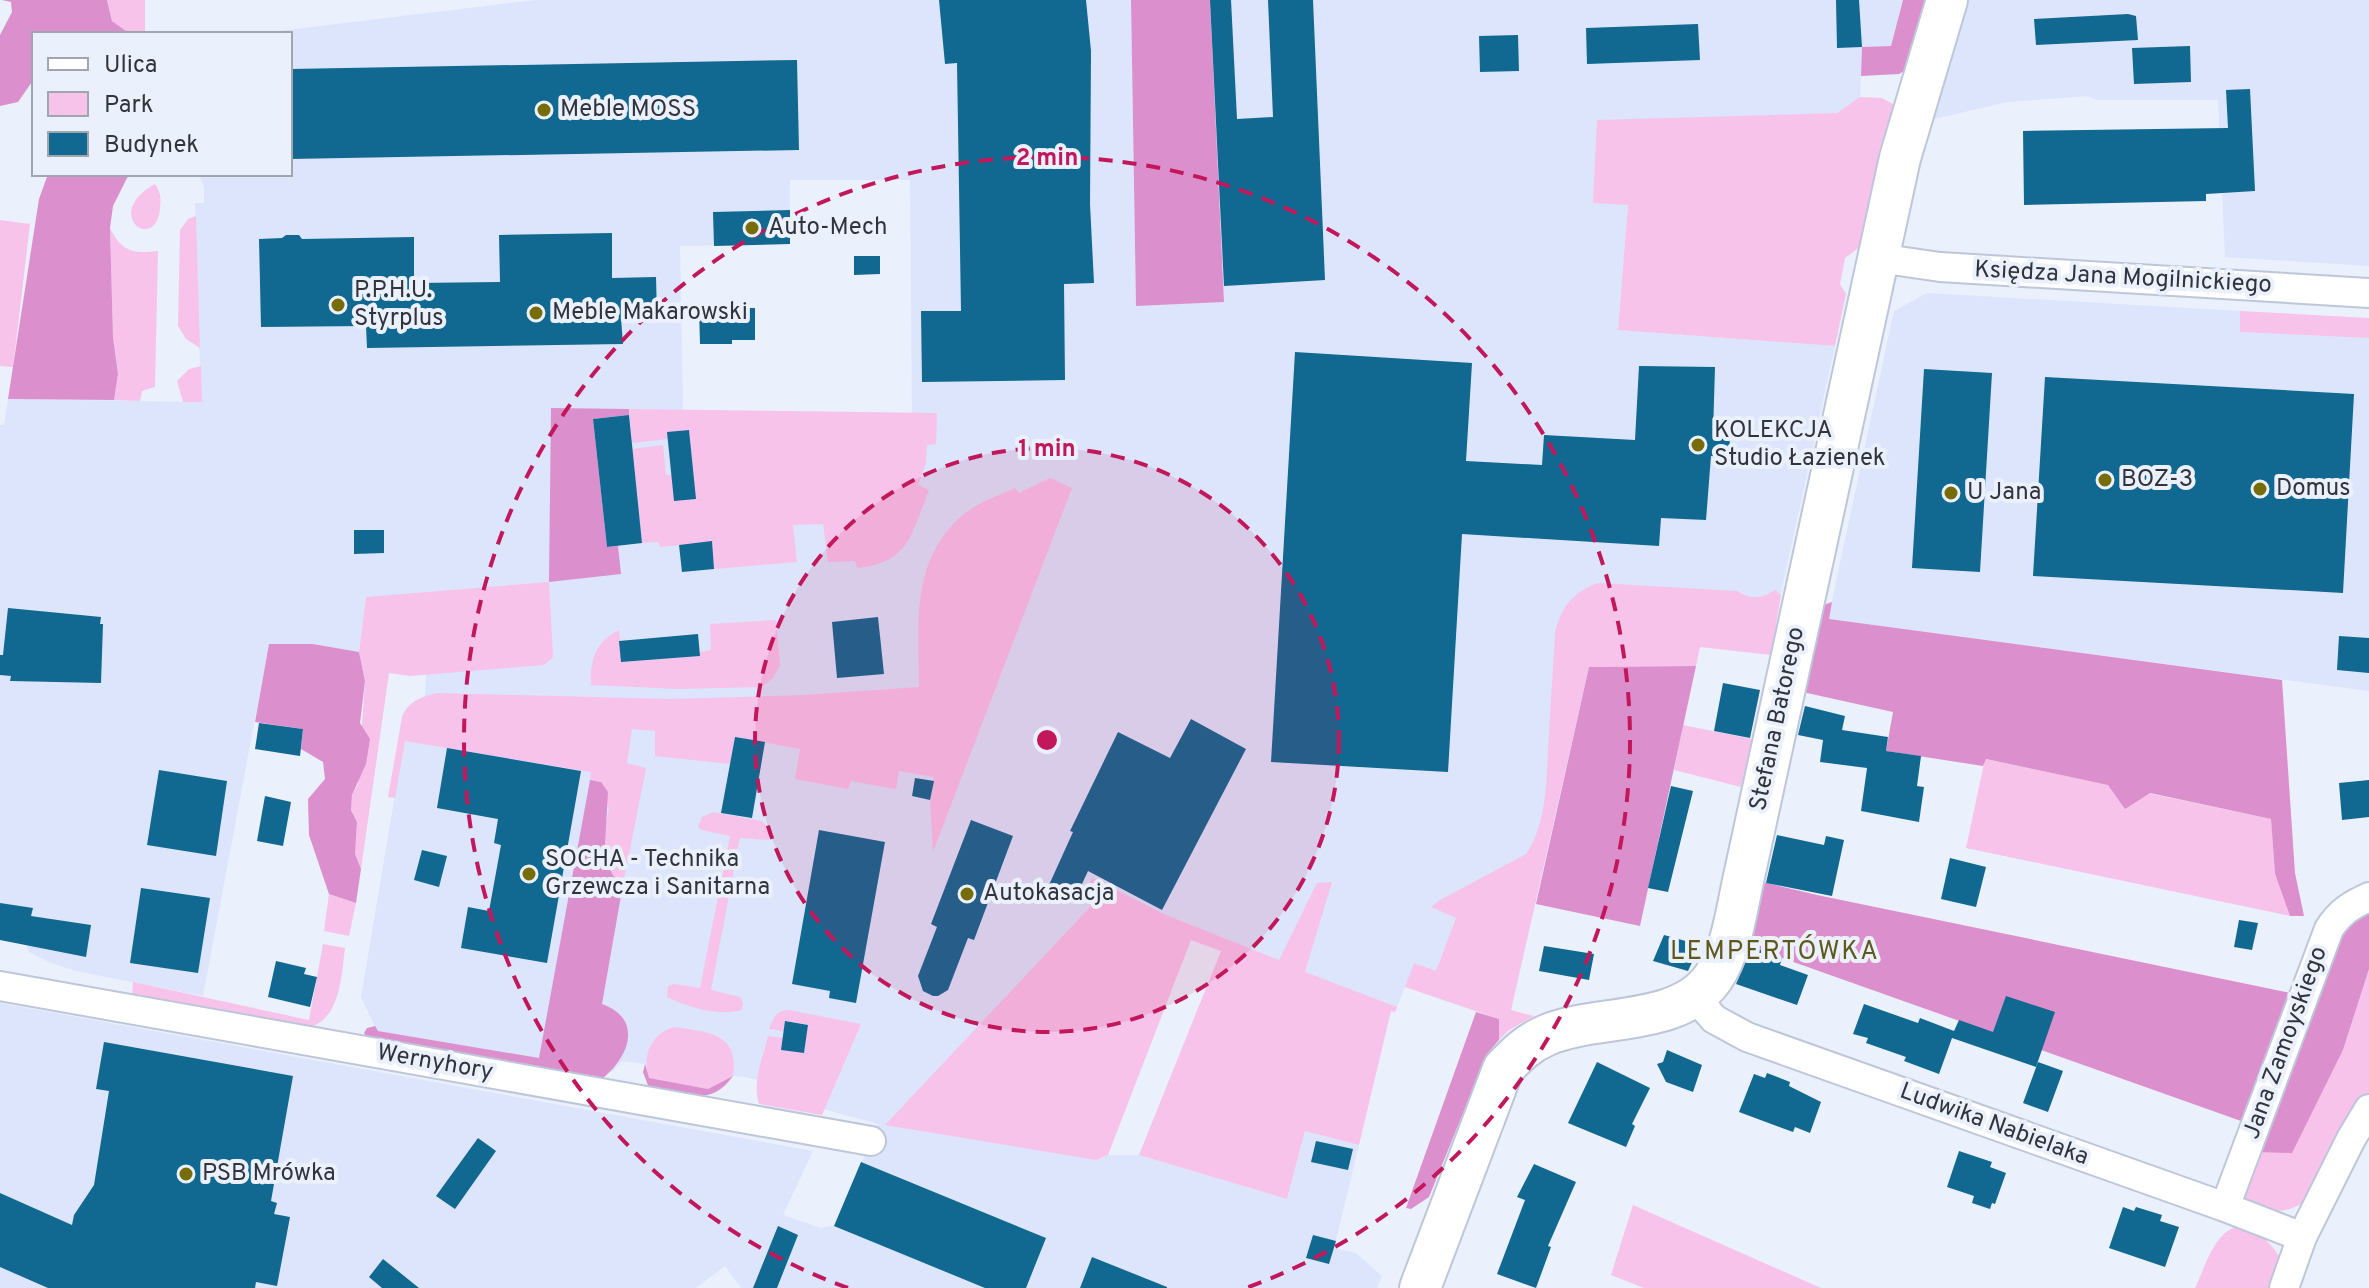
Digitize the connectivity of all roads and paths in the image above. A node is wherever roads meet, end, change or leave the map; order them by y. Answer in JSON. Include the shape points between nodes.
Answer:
{"nodes":[{"id":1,"x":1947,"y":0,"type":"edge"},
{"id":2,"x":1878,"y":258,"type":"junction"},
{"id":3,"x":2369,"y":293,"type":"edge"},
{"id":4,"x":2369,"y":897,"type":"edge"},
{"id":5,"x":0,"y":986,"type":"edge"},
{"id":6,"x":1695,"y":997,"type":"junction"},
{"id":7,"x":2369,"y":1109,"type":"edge"},
{"id":8,"x":871,"y":1141,"type":"dead end"},
{"id":9,"x":2225,"y":1207,"type":"junction"},
{"id":10,"x":2302,"y":1237,"type":"junction"},
{"id":11,"x":1420,"y":1288,"type":"edge"},
{"id":12,"x":2284,"y":1288,"type":"edge"}],
"edges":[{"from":1,"to":2,"type":"street","name":"Stefana Batorego","via":[[1900,158]]},
{"from":2,"to":3,"type":"street","name":"Księdza Jana Mogilnickiego","via":[[1940,267]]},
{"from":2,"to":6,"type":"street","name":"Stefana Batorego","via":[[1729,939],[1718,971]]},
{"from":4,"to":9,"type":"street","name":"Jana Zamoyskiego","via":[[2345,909],[2329,929]]},
{"from":5,"to":8,"type":"street","name":"Wernyhory"},
{"from":6,"to":9,"type":"street","name":"Ludwika Nabielaka","via":[[1714,1019],[1747,1037]]},
{"from":6,"to":11,"type":"street","via":[[1666,1009],[1549,1034],[1523,1047],[1503,1069]]},
{"from":7,"to":10,"type":"street"},
{"from":9,"to":10,"type":"street","name":"Ludwika Nabielaka"},
{"from":10,"to":12,"type":"street"}]}
